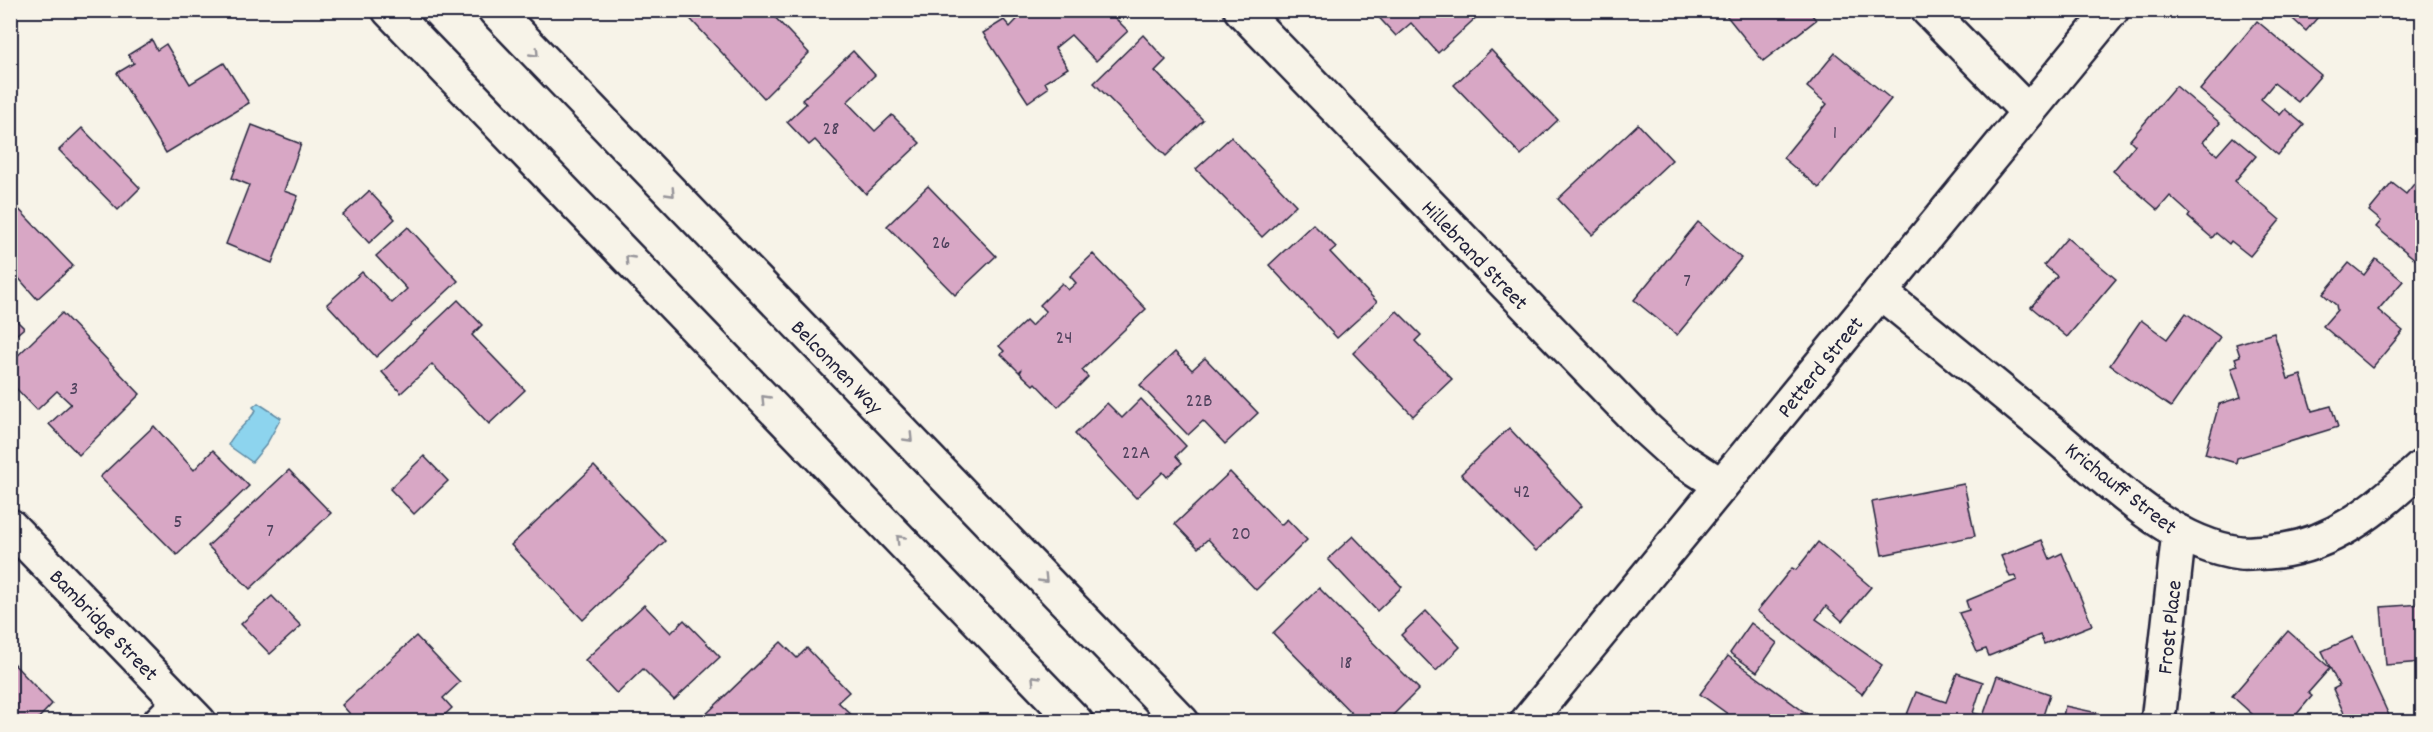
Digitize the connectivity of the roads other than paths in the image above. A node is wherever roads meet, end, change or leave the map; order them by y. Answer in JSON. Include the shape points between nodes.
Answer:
{"nodes":[{"id":1,"x":389,"y":10,"type":"edge"},
{"id":2,"x":495,"y":10,"type":"edge"},
{"id":3,"x":1241,"y":10,"type":"edge"},
{"id":4,"x":1928,"y":10,"type":"edge"},
{"id":5,"x":2112,"y":10,"type":"edge"},
{"id":6,"x":2028,"y":112,"type":"junction"},
{"id":7,"x":1880,"y":292,"type":"junction"},
{"id":8,"x":2422,"y":466,"type":"edge"},
{"id":9,"x":1721,"y":485,"type":"junction"},
{"id":10,"x":10,"y":526,"type":"edge"},
{"id":11,"x":2179,"y":532,"type":"junction"},
{"id":12,"x":180,"y":715,"type":"edge"},
{"id":13,"x":1076,"y":722,"type":"edge"},
{"id":14,"x":1182,"y":722,"type":"edge"},
{"id":15,"x":1527,"y":722,"type":"edge"},
{"id":16,"x":2158,"y":722,"type":"edge"}],
"edges":[{"from":13,"to":1,"type":"street","one_way":true},
{"from":2,"to":14,"type":"street","name":"Belconnen Way","one_way":true},
{"from":3,"to":9,"type":"street","name":"Hillebrand Street","via":[[1644,427],[1676,456]]},
{"from":4,"to":6,"type":"street"},
{"from":5,"to":6,"type":"street","name":"Petterd Street"},
{"from":6,"to":7,"type":"street","name":"Petterd Street"},
{"from":7,"to":9,"type":"street","name":"Petterd Street"},
{"from":7,"to":11,"type":"street","name":"Krichauff Street","via":[[2148,512]]},
{"from":8,"to":11,"type":"street","name":"Krichauff Street","via":[[2379,506],[2336,534],[2289,550],[2241,554],[2198,542]]},
{"from":9,"to":15,"type":"street","name":"Petterd Street"},
{"from":10,"to":12,"type":"street","name":"Bambridge Street"},
{"from":11,"to":16,"type":"street","name":"Frost Place"}]}
